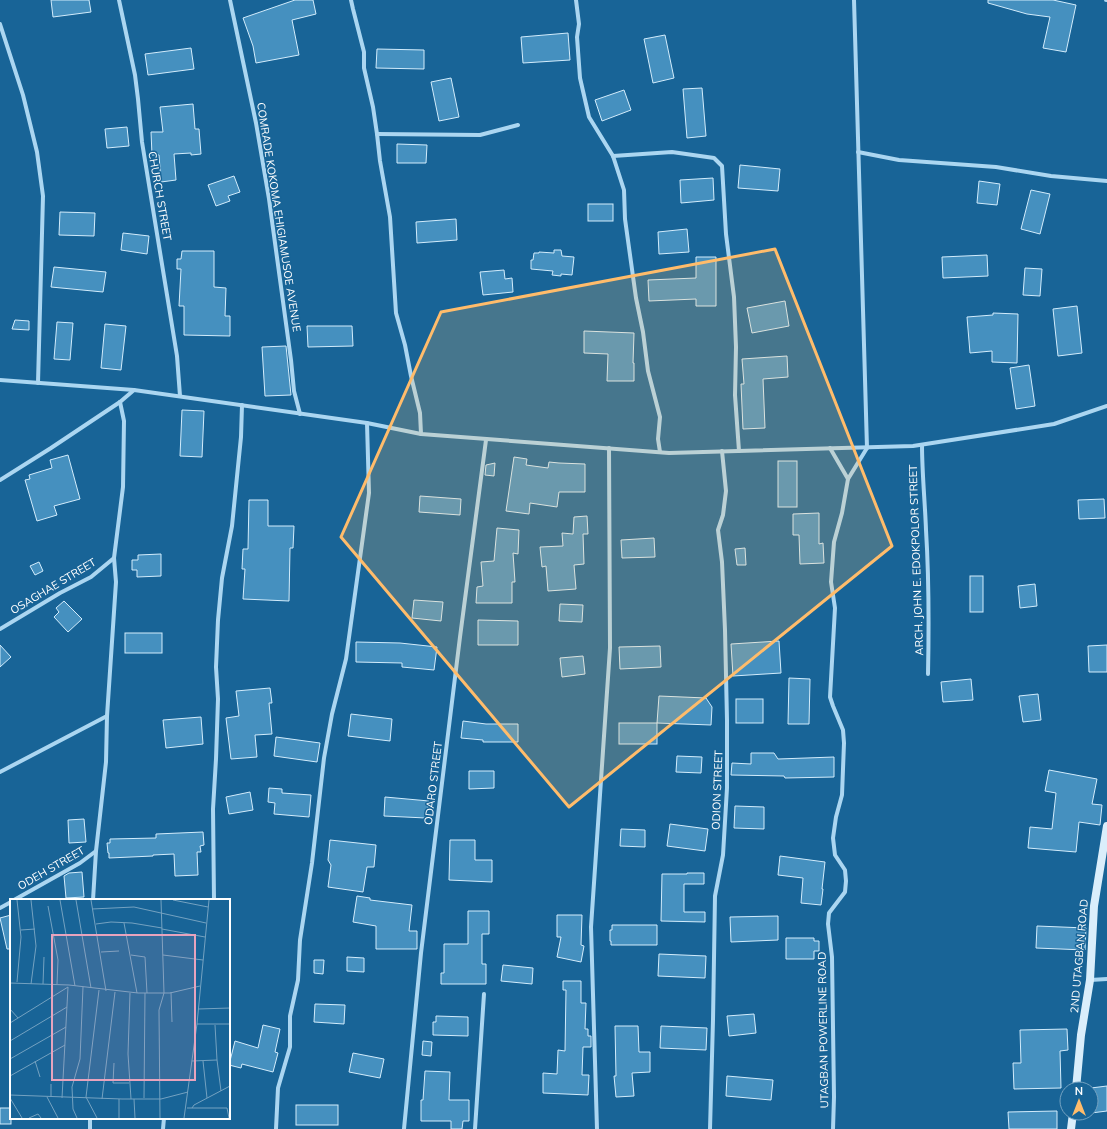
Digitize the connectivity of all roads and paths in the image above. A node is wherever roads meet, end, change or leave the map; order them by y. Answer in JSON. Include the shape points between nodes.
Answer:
{"nodes":[{"id":1,"x":119,"y":0,"type":"edge"},
{"id":2,"x":230,"y":0,"type":"edge"},
{"id":3,"x":351,"y":0,"type":"edge"},
{"id":4,"x":576,"y":0,"type":"edge"},
{"id":5,"x":854,"y":0,"type":"edge"},
{"id":6,"x":0,"y":24,"type":"edge"},
{"id":7,"x":518,"y":126,"type":"dead end"},
{"id":8,"x":378,"y":134,"type":"junction"},
{"id":9,"x":858,"y":152,"type":"junction"},
{"id":10,"x":613,"y":156,"type":"junction"},
{"id":11,"x":1107,"y":181,"type":"edge"},
{"id":12,"x":0,"y":380,"type":"edge"},
{"id":13,"x":38,"y":383,"type":"junction"},
{"id":14,"x":134,"y":390,"type":"junction"},
{"id":15,"x":180,"y":396,"type":"junction"},
{"id":16,"x":120,"y":402,"type":"junction"},
{"id":17,"x":242,"y":405,"type":"junction"},
{"id":18,"x":1107,"y":406,"type":"edge"},
{"id":19,"x":300,"y":414,"type":"junction"},
{"id":20,"x":367,"y":423,"type":"junction"},
{"id":21,"x":421,"y":434,"type":"junction"},
{"id":22,"x":486,"y":440,"type":"junction"},
{"id":23,"x":922,"y":444,"type":"junction"},
{"id":24,"x":609,"y":448,"type":"junction"},
{"id":25,"x":830,"y":448,"type":"junction"},
{"id":26,"x":867,"y":448,"type":"junction"},
{"id":27,"x":722,"y":451,"type":"junction"},
{"id":28,"x":739,"y":451,"type":"junction"},
{"id":29,"x":660,"y":452,"type":"junction"},
{"id":30,"x":848,"y":479,"type":"junction"},
{"id":31,"x":0,"y":480,"type":"edge"},
{"id":32,"x":114,"y":558,"type":"junction"},
{"id":33,"x":0,"y":629,"type":"edge"},
{"id":34,"x":928,"y":674,"type":"dead end"},
{"id":35,"x":106,"y":716,"type":"junction"},
{"id":36,"x":0,"y":772,"type":"edge"},
{"id":37,"x":1107,"y":826,"type":"edge"},
{"id":38,"x":96,"y":851,"type":"junction"},
{"id":39,"x":16,"y":899,"type":"edge"},
{"id":40,"x":93,"y":899,"type":"edge"},
{"id":41,"x":214,"y":899,"type":"edge"},
{"id":42,"x":10,"y":903,"type":"edge"},
{"id":43,"x":0,"y":908,"type":"edge"},
{"id":44,"x":1107,"y":979,"type":"edge"},
{"id":45,"x":1090,"y":980,"type":"junction"},
{"id":46,"x":484,"y":994,"type":"dead end"},
{"id":47,"x":1077,"y":1081,"type":"edge"},
{"id":48,"x":276,"y":1129,"type":"edge"},
{"id":49,"x":404,"y":1129,"type":"edge"},
{"id":50,"x":475,"y":1129,"type":"edge"},
{"id":51,"x":597,"y":1129,"type":"edge"},
{"id":52,"x":710,"y":1129,"type":"edge"},
{"id":53,"x":833,"y":1129,"type":"edge"}],
"edges":[{"from":1,"to":15,"type":"street","name":"CHURCH STREET","via":[[136,75],[142,142],[178,356]]},
{"from":2,"to":19,"type":"street","name":"COMRADE KOKOMA EHIGIAMUSOE AVENUE","via":[[258,131],[294,391]]},
{"from":3,"to":8,"type":"street","via":[[364,52],[364,68]]},
{"from":4,"to":10,"type":"street","via":[[579,71],[589,117]]},
{"from":5,"to":9,"type":"street"},
{"from":6,"to":13,"type":"street","via":[[25,102],[44,196]]},
{"from":7,"to":8,"type":"street","via":[[480,135]]},
{"from":8,"to":21,"type":"street","via":[[390,217],[396,313],[420,414]]},
{"from":9,"to":11,"type":"street","via":[[899,160],[996,166],[1051,176]]},
{"from":9,"to":26,"type":"street"},
{"from":10,"to":28,"type":"street","via":[[672,152],[714,158],[722,166],[726,234],[734,297],[735,395]]},
{"from":10,"to":29,"type":"street","via":[[624,190],[625,219],[636,298],[648,371],[660,417]]},
{"from":12,"to":13,"type":"street"},
{"from":13,"to":14,"type":"street"},
{"from":14,"to":15,"type":"street"},
{"from":14,"to":16,"type":"street"},
{"from":15,"to":17,"type":"street"},
{"from":16,"to":31,"type":"street"},
{"from":16,"to":32,"type":"street","via":[[124,421],[123,487]]},
{"from":17,"to":19,"type":"street"},
{"from":17,"to":41,"type":"street","via":[[232,526],[222,578],[218,620],[218,707],[213,809]]},
{"from":18,"to":23,"type":"street","via":[[1054,424]]},
{"from":19,"to":20,"type":"street"},
{"from":20,"to":21,"type":"street"},
{"from":20,"to":48,"type":"street","via":[[369,493],[346,659],[324,758],[300,940],[298,980],[290,1016],[290,1047],[278,1088]]},
{"from":21,"to":22,"type":"street"},
{"from":22,"to":24,"type":"street"},
{"from":22,"to":49,"type":"street","name":"ODARO STREET","via":[[421,953]]},
{"from":23,"to":26,"type":"street"},
{"from":23,"to":34,"type":"street","name":"ARCH. JOHN E. EDOKPOLOR STREET","via":[[929,618]]},
{"from":24,"to":29,"type":"street"},
{"from":24,"to":51,"type":"street","via":[[610,648],[591,927]]},
{"from":25,"to":26,"type":"street"},
{"from":25,"to":28,"type":"street"},
{"from":25,"to":30,"type":"street"},
{"from":26,"to":30,"type":"street","name":"UTAGBAN POWERLINE ROAD"},
{"from":27,"to":28,"type":"street"},
{"from":27,"to":29,"type":"street"},
{"from":27,"to":52,"type":"street","name":"ODION STREET","via":[[726,491],[718,530],[725,630],[727,788],[723,855],[715,896]]},
{"from":30,"to":53,"type":"street","name":"UTAGBAN POWERLINE ROAD","via":[[834,542],[831,582],[835,608],[830,697],[843,730],[844,743],[842,795],[833,838],[835,855],[845,870],[846,881],[845,892],[829,913],[828,924],[832,957]]},
{"from":32,"to":33,"type":"street","name":"OSAGHAE STREET","via":[[91,576]]},
{"from":32,"to":35,"type":"street","via":[[116,582]]},
{"from":35,"to":36,"type":"street"},
{"from":35,"to":38,"type":"street","via":[[106,762]]},
{"from":37,"to":45,"type":"street","name":"2ND UTAGBAN ROAD","via":[[1094,906]]},
{"from":38,"to":39,"type":"street","name":"ODEH STREET","via":[[80,863]]},
{"from":38,"to":40,"type":"street"},
{"from":42,"to":43,"type":"street","name":"ODEH STREET"},
{"from":44,"to":45,"type":"street"},
{"from":45,"to":47,"type":"street","name":"2ND UTAGBAN ROAD"},
{"from":46,"to":50,"type":"street"}]}
